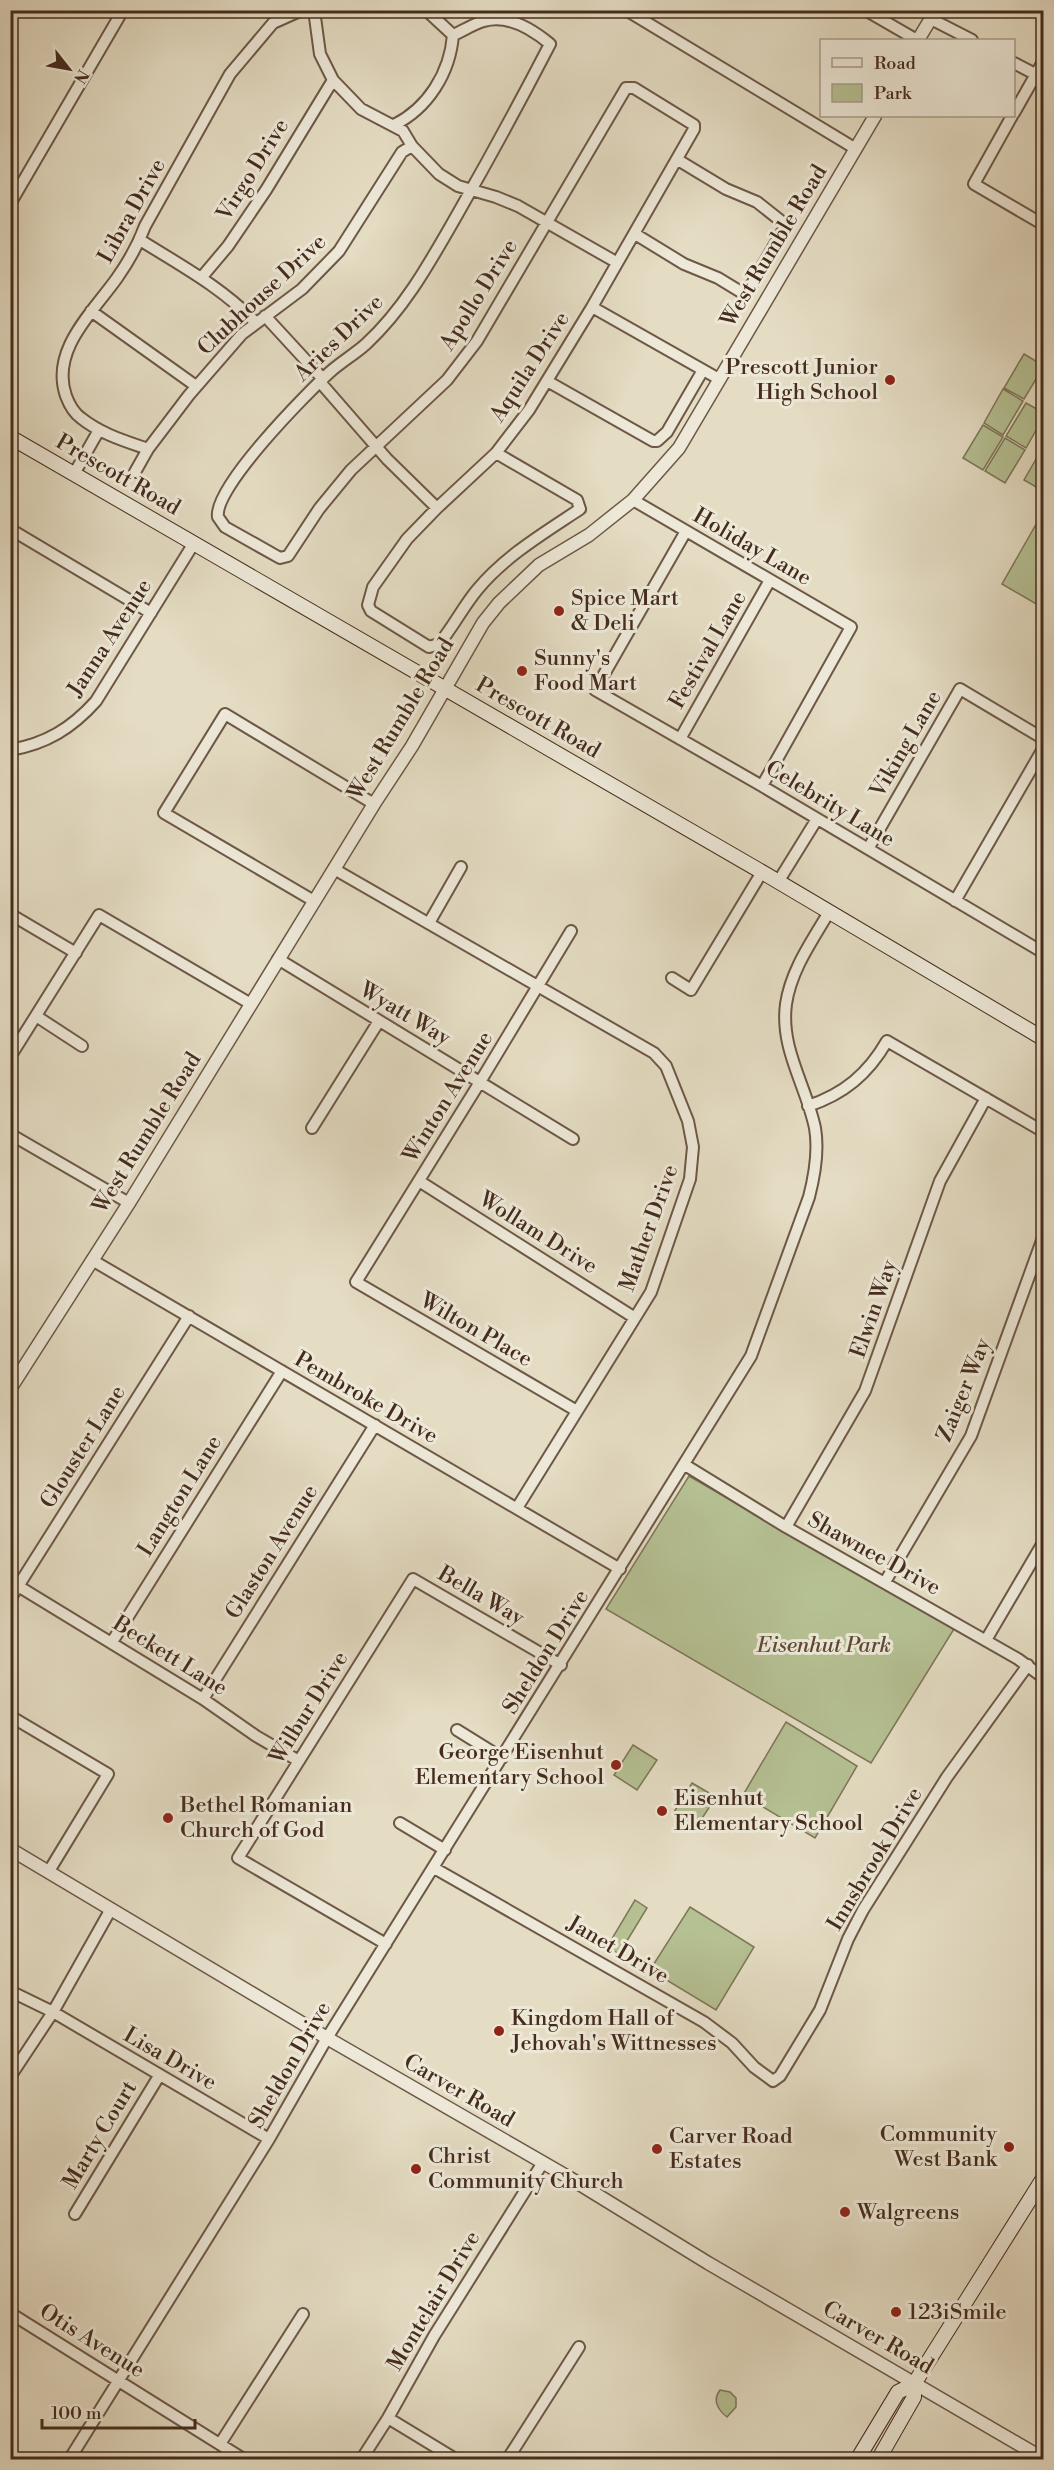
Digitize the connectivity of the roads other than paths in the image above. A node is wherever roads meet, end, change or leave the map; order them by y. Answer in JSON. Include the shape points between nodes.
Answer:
{"nodes":[{"id":1,"x":123,"y":10,"type":"edge"},
{"id":2,"x":302,"y":10,"type":"edge"},
{"id":3,"x":314,"y":10,"type":"edge"},
{"id":4,"x":426,"y":10,"type":"edge"},
{"id":5,"x":626,"y":10,"type":"edge"},
{"id":6,"x":865,"y":10,"type":"edge"},
{"id":7,"x":933,"y":15,"type":"edge"},
{"id":8,"x":453,"y":36,"type":"junction"},
{"id":9,"x":916,"y":39,"type":"edge"},
{"id":10,"x":919,"y":39,"type":"edge"},
{"id":11,"x":970,"y":39,"type":"edge"},
{"id":12,"x":1044,"y":60,"type":"edge"},
{"id":13,"x":1015,"y":64,"type":"edge"},
{"id":14,"x":1035,"y":74,"type":"junction"},
{"id":15,"x":333,"y":80,"type":"junction"},
{"id":16,"x":1015,"y":110,"type":"edge"},
{"id":17,"x":874,"y":117,"type":"edge"},
{"id":18,"x":1011,"y":117,"type":"edge"},
{"id":19,"x":394,"y":125,"type":"junction"},
{"id":20,"x":694,"y":125,"type":"joint"},
{"id":21,"x":412,"y":146,"type":"junction"},
{"id":22,"x":856,"y":149,"type":"junction"},
{"id":23,"x":678,"y":160,"type":"junction"},
{"id":24,"x":472,"y":189,"type":"junction"},
{"id":25,"x":10,"y":204,"type":"edge"},
{"id":26,"x":546,"y":223,"type":"junction"},
{"id":27,"x":1044,"y":225,"type":"edge"},
{"id":28,"x":635,"y":234,"type":"junction"},
{"id":29,"x":140,"y":240,"type":"junction"},
{"id":30,"x":616,"y":262,"type":"junction"},
{"id":31,"x":201,"y":278,"type":"junction"},
{"id":32,"x":592,"y":307,"type":"junction"},
{"id":33,"x":91,"y":310,"type":"junction"},
{"id":34,"x":260,"y":319,"type":"junction"},
{"id":35,"x":705,"y":371,"type":"junction"},
{"id":36,"x":719,"y":379,"type":"junction"},
{"id":37,"x":322,"y":380,"type":"junction"},
{"id":38,"x":547,"y":381,"type":"junction"},
{"id":39,"x":196,"y":386,"type":"junction"},
{"id":40,"x":99,"y":430,"type":"junction"},
{"id":41,"x":10,"y":437,"type":"edge"},
{"id":42,"x":375,"y":445,"type":"junction"},
{"id":43,"x":148,"y":449,"type":"junction"},
{"id":44,"x":496,"y":453,"type":"junction"},
{"id":45,"x":135,"y":472,"type":"dead end"},
{"id":46,"x":74,"y":474,"type":"junction"},
{"id":47,"x":633,"y":500,"type":"junction"},
{"id":48,"x":437,"y":508,"type":"junction"},
{"id":49,"x":10,"y":529,"type":"edge"},
{"id":50,"x":686,"y":531,"type":"junction"},
{"id":51,"x":194,"y":543,"type":"junction"},
{"id":52,"x":284,"y":558,"type":"joint"},
{"id":53,"x":770,"y":580,"type":"junction"},
{"id":54,"x":151,"y":613,"type":"junction"},
{"id":55,"x":444,"y":688,"type":"junction"},
{"id":56,"x":680,"y":739,"type":"junction"},
{"id":57,"x":1044,"y":739,"type":"edge"},
{"id":58,"x":1044,"y":747,"type":"edge"},
{"id":59,"x":10,"y":750,"type":"edge"},
{"id":60,"x":762,"y":786,"type":"junction"},
{"id":61,"x":374,"y":804,"type":"junction"},
{"id":62,"x":817,"y":819,"type":"junction"},
{"id":63,"x":868,"y":849,"type":"junction"},
{"id":64,"x":461,"y":867,"type":"dead end"},
{"id":65,"x":334,"y":868,"type":"junction"},
{"id":66,"x":762,"y":872,"type":"junction"},
{"id":67,"x":778,"y":882,"type":"junction"},
{"id":68,"x":314,"y":901,"type":"junction"},
{"id":69,"x":955,"y":901,"type":"junction"},
{"id":70,"x":829,"y":912,"type":"junction"},
{"id":71,"x":10,"y":914,"type":"edge"},
{"id":72,"x":429,"y":923,"type":"junction"},
{"id":73,"x":571,"y":931,"type":"dead end"},
{"id":74,"x":76,"y":953,"type":"junction"},
{"id":75,"x":1044,"y":953,"type":"edge"},
{"id":76,"x":278,"y":959,"type":"junction"},
{"id":77,"x":672,"y":978,"type":"dead end"},
{"id":78,"x":538,"y":987,"type":"junction"},
{"id":79,"x":251,"y":1004,"type":"junction"},
{"id":80,"x":36,"y":1017,"type":"junction"},
{"id":81,"x":379,"y":1021,"type":"junction"},
{"id":82,"x":1044,"y":1039,"type":"edge"},
{"id":83,"x":82,"y":1046,"type":"dead end"},
{"id":84,"x":10,"y":1057,"type":"edge"},
{"id":85,"x":480,"y":1082,"type":"junction"},
{"id":86,"x":986,"y":1098,"type":"junction"},
{"id":87,"x":808,"y":1106,"type":"junction"},
{"id":88,"x":312,"y":1128,"type":"dead end"},
{"id":89,"x":1044,"y":1132,"type":"edge"},
{"id":90,"x":10,"y":1134,"type":"edge"},
{"id":91,"x":573,"y":1139,"type":"dead end"},
{"id":92,"x":419,"y":1181,"type":"junction"},
{"id":93,"x":129,"y":1203,"type":"junction"},
{"id":94,"x":1044,"y":1235,"type":"edge"},
{"id":95,"x":92,"y":1260,"type":"junction"},
{"id":96,"x":356,"y":1282,"type":"joint"},
{"id":97,"x":189,"y":1316,"type":"junction"},
{"id":98,"x":635,"y":1318,"type":"junction"},
{"id":99,"x":282,"y":1371,"type":"junction"},
{"id":100,"x":10,"y":1389,"type":"edge"},
{"id":101,"x":577,"y":1411,"type":"junction"},
{"id":102,"x":375,"y":1425,"type":"junction"},
{"id":103,"x":685,"y":1465,"type":"junction"},
{"id":104,"x":517,"y":1508,"type":"junction"},
{"id":105,"x":786,"y":1527,"type":"junction"},
{"id":106,"x":1044,"y":1541,"type":"edge"},
{"id":107,"x":620,"y":1569,"type":"junction"},
{"id":108,"x":413,"y":1579,"type":"joint"},
{"id":109,"x":885,"y":1582,"type":"junction"},
{"id":110,"x":18,"y":1586,"type":"junction"},
{"id":111,"x":10,"y":1599,"type":"edge"},
{"id":112,"x":986,"y":1640,"type":"junction"},
{"id":113,"x":112,"y":1642,"type":"junction"},
{"id":114,"x":561,"y":1665,"type":"junction"},
{"id":115,"x":1028,"y":1665,"type":"junction"},
{"id":116,"x":1044,"y":1678,"type":"edge"},
{"id":117,"x":203,"y":1699,"type":"junction"},
{"id":118,"x":10,"y":1716,"type":"edge"},
{"id":119,"x":458,"y":1731,"type":"dead end"},
{"id":120,"x":502,"y":1758,"type":"junction"},
{"id":121,"x":299,"y":1761,"type":"junction"},
{"id":122,"x":400,"y":1823,"type":"dead end"},
{"id":123,"x":10,"y":1849,"type":"edge"},
{"id":124,"x":445,"y":1850,"type":"junction"},
{"id":125,"x":434,"y":1868,"type":"junction"},
{"id":126,"x":49,"y":1871,"type":"junction"},
{"id":127,"x":111,"y":1909,"type":"junction"},
{"id":128,"x":386,"y":1944,"type":"junction"},
{"id":129,"x":10,"y":1991,"type":"edge"},
{"id":130,"x":52,"y":2012,"type":"junction"},
{"id":131,"x":327,"y":2038,"type":"junction"},
{"id":132,"x":159,"y":2076,"type":"junction"},
{"id":133,"x":10,"y":2077,"type":"edge"},
{"id":134,"x":773,"y":2081,"type":"joint"},
{"id":135,"x":269,"y":2139,"type":"junction"},
{"id":136,"x":542,"y":2164,"type":"junction"},
{"id":137,"x":1044,"y":2176,"type":"edge"},
{"id":138,"x":75,"y":2214,"type":"dead end"},
{"id":139,"x":303,"y":2314,"type":"dead end"},
{"id":140,"x":12,"y":2317,"type":"edge"},
{"id":141,"x":579,"y":2347,"type":"dead end"},
{"id":142,"x":119,"y":2380,"type":"junction"},
{"id":143,"x":914,"y":2384,"type":"junction"},
{"id":144,"x":388,"y":2418,"type":"junction"},
{"id":145,"x":220,"y":2444,"type":"junction"},
{"id":146,"x":1044,"y":2459,"type":"edge"},
{"id":147,"x":69,"y":2460,"type":"edge"},
{"id":148,"x":245,"y":2460,"type":"edge"},
{"id":149,"x":361,"y":2460,"type":"edge"},
{"id":150,"x":457,"y":2460,"type":"edge"},
{"id":151,"x":507,"y":2460,"type":"edge"},
{"id":152,"x":857,"y":2460,"type":"edge"},
{"id":153,"x":878,"y":2460,"type":"edge"}],
"edges":[{"from":1,"to":25,"type":"street"},
{"from":2,"to":29,"type":"street","name":"Libra Drive","via":[[273,23],[230,74]]},
{"from":3,"to":15,"type":"street","via":[[320,54]]},
{"from":4,"to":8,"type":"street"},
{"from":5,"to":22,"type":"street"},
{"from":6,"to":9,"type":"street"},
{"from":7,"to":10,"type":"street"},
{"from":7,"to":11,"type":"street"},
{"from":8,"to":19,"type":"street","via":[[443,74],[427,100]]},
{"from":8,"to":24,"type":"street","name":"Aries Drive","via":[[483,21],[503,20],[524,26],[550,44]]},
{"from":12,"to":14,"type":"street"},
{"from":13,"to":14,"type":"street"},
{"from":14,"to":16,"type":"street"},
{"from":15,"to":19,"type":"street","via":[[361,109]]},
{"from":15,"to":31,"type":"street","name":"Virgo Drive","via":[[266,190]]},
{"from":17,"to":22,"type":"street","name":"West Rumble Road"},
{"from":18,"to":27,"type":"street","via":[[974,184]]},
{"from":19,"to":21,"type":"street","via":[[404,131]]},
{"from":20,"to":23,"type":"street","name":"Aquila Drive"},
{"from":20,"to":26,"type":"street","name":"Apollo Drive","via":[[634,88],[626,88]]},
{"from":21,"to":24,"type":"street","via":[[448,180]]},
{"from":21,"to":34,"type":"street","name":"Clubhouse Drive","via":[[402,152],[358,223],[324,268]]},
{"from":22,"to":36,"type":"street","name":"West Rumble Road"},
{"from":23,"to":28,"type":"street","name":"Aquila Drive"},
{"from":23,"to":28,"type":"street","via":[[726,189],[757,202],[786,225],[745,293],[684,264]]},
{"from":24,"to":26,"type":"street","via":[[518,206]]},
{"from":24,"to":37,"type":"street","name":"Aries Drive","via":[[424,273],[395,314],[363,347]]},
{"from":26,"to":30,"type":"street"},
{"from":26,"to":42,"type":"street","name":"Apollo Drive","via":[[477,341],[447,380]]},
{"from":28,"to":30,"type":"street","name":"Aquila Drive"},
{"from":29,"to":31,"type":"street"},
{"from":29,"to":33,"type":"street","name":"Libra Drive"},
{"from":30,"to":32,"type":"street","name":"Aquila Drive"},
{"from":31,"to":34,"type":"street"},
{"from":32,"to":35,"type":"street"},
{"from":32,"to":38,"type":"street","name":"Aquila Drive"},
{"from":33,"to":39,"type":"street"},
{"from":33,"to":40,"type":"street","name":"Libra Drive","via":[[72,342],[62,379],[80,418]]},
{"from":34,"to":37,"type":"street"},
{"from":34,"to":39,"type":"street","name":"Clubhouse Drive"},
{"from":35,"to":36,"type":"street"},
{"from":35,"to":38,"type":"street","via":[[657,441]]},
{"from":36,"to":47,"type":"street","name":"West Rumble Road","via":[[684,441]]},
{"from":37,"to":42,"type":"street"},
{"from":37,"to":52,"type":"street","name":"Aries Drive","via":[[266,437],[217,511],[225,527]]},
{"from":38,"to":44,"type":"street","name":"Aquila Drive"},
{"from":39,"to":43,"type":"street","name":"Clubhouse Drive"},
{"from":40,"to":43,"type":"street","name":"Libra Drive"},
{"from":40,"to":46,"type":"street"},
{"from":41,"to":46,"type":"main road","name":"Prescott Road"},
{"from":42,"to":48,"type":"street"},
{"from":42,"to":52,"type":"street","name":"Apollo Drive","via":[[334,490]]},
{"from":43,"to":45,"type":"street","name":"Clubhouse Drive"},
{"from":44,"to":48,"type":"street","name":"Aquila Drive"},
{"from":44,"to":48,"type":"street","name":"Aquila Drive","via":[[577,500],[580,509],[496,570],[478,588],[443,639],[429,647],[376,615],[368,605],[373,587],[389,563]]},
{"from":46,"to":51,"type":"main road","name":"Prescott Road"},
{"from":47,"to":50,"type":"street","name":"Holiday Lane"},
{"from":47,"to":55,"type":"street","name":"West Rumble Road","via":[[589,535],[539,565],[513,588],[483,623]]},
{"from":49,"to":54,"type":"street"},
{"from":50,"to":53,"type":"street","name":"Holiday Lane"},
{"from":50,"to":56,"type":"street","name":"Celebrity Lane","via":[[596,690]]},
{"from":51,"to":54,"type":"street","name":"Janna Avenue"},
{"from":51,"to":55,"type":"main road","name":"Prescott Road"},
{"from":53,"to":56,"type":"street","name":"Festival Lane"},
{"from":53,"to":60,"type":"street","name":"Holiday Lane","via":[[851,627]]},
{"from":54,"to":59,"type":"street","name":"Janna Avenue","via":[[84,715],[40,743]]},
{"from":55,"to":61,"type":"street","name":"West Rumble Road"},
{"from":55,"to":66,"type":"main road","name":"Prescott Road"},
{"from":56,"to":60,"type":"street","name":"Celebrity Lane"},
{"from":57,"to":63,"type":"street","name":"Viking Lane","via":[[960,689]]},
{"from":58,"to":69,"type":"street"},
{"from":60,"to":62,"type":"street","name":"Celebrity Lane"},
{"from":61,"to":65,"type":"street","name":"West Rumble Road"},
{"from":61,"to":68,"type":"street","via":[[225,714],[164,813]]},
{"from":62,"to":63,"type":"street","name":"Celebrity Lane"},
{"from":62,"to":67,"type":"street"},
{"from":63,"to":69,"type":"street","name":"Celebrity Lane"},
{"from":64,"to":72,"type":"street"},
{"from":65,"to":68,"type":"street","name":"West Rumble Road"},
{"from":65,"to":72,"type":"street","name":"Mather Drive"},
{"from":66,"to":67,"type":"main road","name":"Prescott Road"},
{"from":66,"to":77,"type":"street","via":[[691,990]]},
{"from":67,"to":70,"type":"main road","name":"Prescott Road"},
{"from":68,"to":76,"type":"street","name":"West Rumble Road"},
{"from":69,"to":75,"type":"street","name":"Celebrity Lane"},
{"from":70,"to":82,"type":"main road","name":"Prescott Road"},
{"from":70,"to":87,"type":"street","name":"Sheldon Drive","via":[[796,970],[786,1004],[788,1047]]},
{"from":71,"to":74,"type":"street"},
{"from":72,"to":78,"type":"street","name":"Mather Drive"},
{"from":73,"to":78,"type":"street","name":"Winton Avenue"},
{"from":74,"to":79,"type":"street","via":[[99,915]]},
{"from":74,"to":80,"type":"street"},
{"from":76,"to":79,"type":"street","name":"West Rumble Road"},
{"from":76,"to":81,"type":"street","name":"Wyatt Way"},
{"from":78,"to":85,"type":"street","name":"Winton Avenue"},
{"from":78,"to":98,"type":"street","name":"Mather Drive","via":[[662,1060],[688,1121],[693,1147],[690,1179],[651,1292]]},
{"from":79,"to":93,"type":"street","name":"West Rumble Road"},
{"from":80,"to":83,"type":"street"},
{"from":80,"to":84,"type":"street"},
{"from":81,"to":85,"type":"street","name":"Wyatt Way"},
{"from":81,"to":88,"type":"street"},
{"from":85,"to":91,"type":"street","name":"Wyatt Way"},
{"from":85,"to":92,"type":"street","name":"Winton Avenue"},
{"from":86,"to":87,"type":"street","via":[[887,1041],[855,1082]]},
{"from":86,"to":89,"type":"street"},
{"from":86,"to":105,"type":"street","name":"Elwin Way","via":[[940,1181],[865,1391]]},
{"from":87,"to":103,"type":"street","name":"Sheldon Drive","via":[[817,1152],[809,1197],[751,1356]]},
{"from":90,"to":93,"type":"street"},
{"from":92,"to":96,"type":"street","name":"Winton Avenue"},
{"from":92,"to":98,"type":"street","name":"Wollam Drive"},
{"from":93,"to":95,"type":"street","name":"West Rumble Road"},
{"from":94,"to":109,"type":"street","name":"Zaiger Way","via":[[971,1436]]},
{"from":95,"to":97,"type":"street","name":"Pembroke Drive"},
{"from":95,"to":100,"type":"street","name":"West Rumble Road"},
{"from":96,"to":101,"type":"street","name":"Wilton Place"},
{"from":97,"to":99,"type":"street","name":"Pembroke Drive"},
{"from":97,"to":110,"type":"street","name":"Glouster Lane"},
{"from":98,"to":101,"type":"street","name":"Mather Drive"},
{"from":99,"to":102,"type":"street","name":"Pembroke Drive"},
{"from":99,"to":113,"type":"street","name":"Langton Lane"},
{"from":101,"to":104,"type":"street","name":"Mather Drive"},
{"from":102,"to":104,"type":"street","name":"Pembroke Drive"},
{"from":102,"to":117,"type":"street","name":"Glaston Avenue"},
{"from":103,"to":105,"type":"street","name":"Shawnee Drive"},
{"from":103,"to":107,"type":"street","name":"Sheldon Drive"},
{"from":104,"to":107,"type":"street","name":"Pembroke Drive"},
{"from":105,"to":109,"type":"street","name":"Shawnee Drive"},
{"from":106,"to":112,"type":"street"},
{"from":107,"to":114,"type":"street","name":"Sheldon Drive"},
{"from":108,"to":114,"type":"street","name":"Bella Way"},
{"from":108,"to":121,"type":"street","name":"Wilbur Drive"},
{"from":109,"to":112,"type":"street","name":"Shawnee Drive"},
{"from":110,"to":111,"type":"street","name":"Glouster Lane"},
{"from":110,"to":113,"type":"street","name":"Beckett Lane"},
{"from":112,"to":115,"type":"street","name":"Shawnee Drive"},
{"from":113,"to":117,"type":"street","name":"Beckett Lane"},
{"from":114,"to":120,"type":"street","name":"Sheldon Drive"},
{"from":115,"to":116,"type":"street","name":"Shawnee Drive"},
{"from":115,"to":134,"type":"street","name":"Innsbrook Drive","via":[[947,1777],[863,1910],[820,2010],[780,2076]]},
{"from":117,"to":121,"type":"street","name":"Beckett Lane"},
{"from":118,"to":126,"type":"street","via":[[108,1774]]},
{"from":119,"to":120,"type":"street"},
{"from":120,"to":124,"type":"street","name":"Sheldon Drive"},
{"from":121,"to":128,"type":"street","name":"Wilbur Drive","via":[[238,1858]]},
{"from":122,"to":124,"type":"street"},
{"from":123,"to":126,"type":"street","name":"Carver Road"},
{"from":124,"to":125,"type":"street","name":"Sheldon Drive"},
{"from":125,"to":128,"type":"street","name":"Sheldon Drive"},
{"from":125,"to":134,"type":"street","name":"Janet Drive","via":[[704,2022]]},
{"from":126,"to":127,"type":"street","name":"Carver Road"},
{"from":127,"to":130,"type":"street"},
{"from":127,"to":131,"type":"street","name":"Carver Road"},
{"from":128,"to":131,"type":"street","name":"Sheldon Drive"},
{"from":129,"to":130,"type":"street","name":"Lisa Drive"},
{"from":130,"to":132,"type":"street","name":"Lisa Drive"},
{"from":130,"to":133,"type":"street"},
{"from":131,"to":135,"type":"street","name":"Sheldon Drive"},
{"from":131,"to":136,"type":"street","name":"Carver Road"},
{"from":132,"to":135,"type":"street","name":"Lisa Drive"},
{"from":132,"to":138,"type":"street","name":"Marty Court"},
{"from":135,"to":142,"type":"street","name":"Sheldon Drive"},
{"from":136,"to":143,"type":"street","name":"Carver Road"},
{"from":136,"to":144,"type":"street","name":"Montclair Drive","via":[[434,2336]]},
{"from":137,"to":143,"type":"main road"},
{"from":139,"to":145,"type":"street"},
{"from":140,"to":142,"type":"street","name":"Otis Avenue"},
{"from":141,"to":151,"type":"street"},
{"from":142,"to":145,"type":"street","name":"Otis Avenue"},
{"from":142,"to":147,"type":"street","name":"Sheldon Drive"},
{"from":143,"to":146,"type":"street","name":"Carver Road"},
{"from":143,"to":152,"type":"main road","via":[[898,2392]]},
{"from":143,"to":153,"type":"main road","via":[[914,2397]]},
{"from":144,"to":149,"type":"street","name":"Montclair Drive"},
{"from":144,"to":150,"type":"street"},
{"from":145,"to":148,"type":"street","name":"Otis Avenue"}]}
